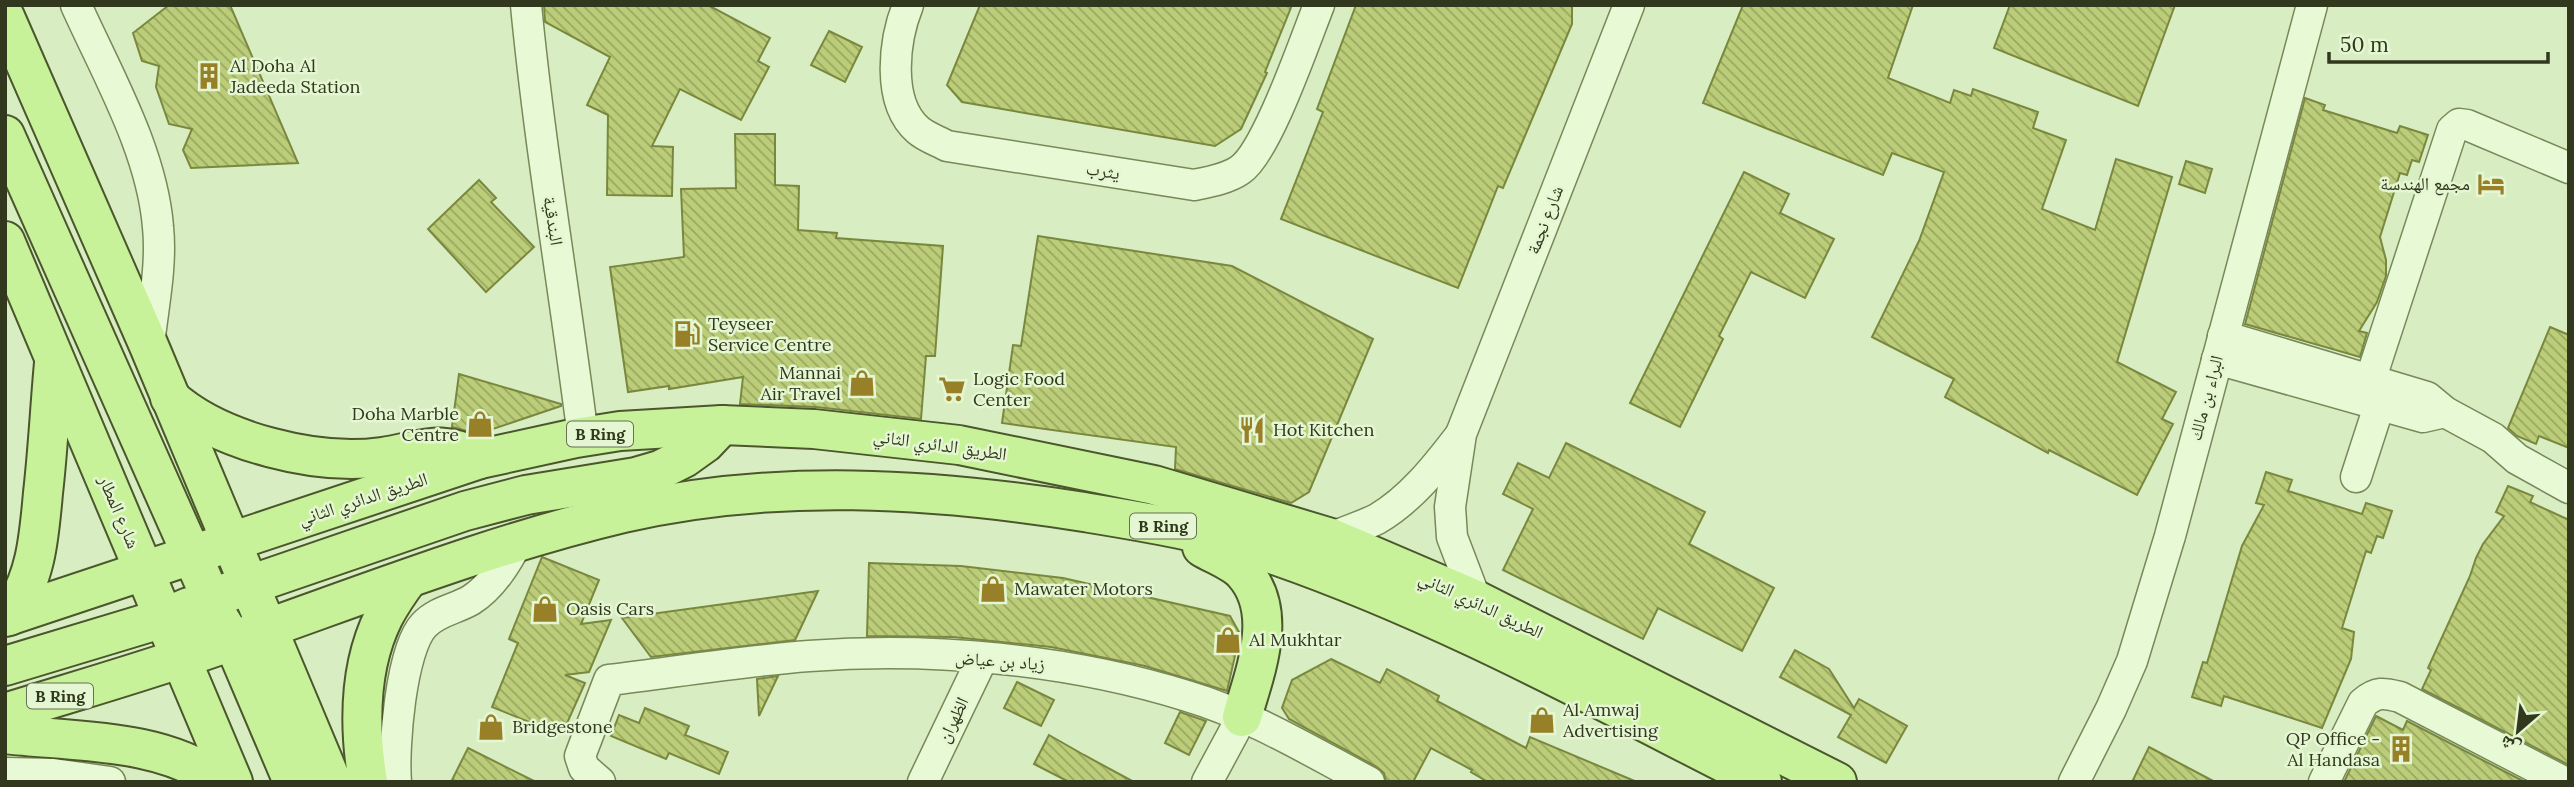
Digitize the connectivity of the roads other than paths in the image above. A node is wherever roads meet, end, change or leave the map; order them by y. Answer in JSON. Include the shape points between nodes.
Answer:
{"nodes":[{"id":1,"x":76,"y":5,"type":"edge"},
{"id":2,"x":526,"y":5,"type":"edge"},
{"id":3,"x":1319,"y":5,"type":"edge"},
{"id":4,"x":1629,"y":5,"type":"edge"},
{"id":5,"x":2312,"y":5,"type":"edge"},
{"id":6,"x":897,"y":10,"type":"edge"},
{"id":7,"x":5,"y":17,"type":"edge"},
{"id":8,"x":5,"y":135,"type":"edge"},
{"id":9,"x":2569,"y":168,"type":"edge"},
{"id":10,"x":5,"y":241,"type":"edge"},
{"id":11,"x":149,"y":346,"type":"junction"},
{"id":12,"x":2220,"y":348,"type":"junction"},
{"id":13,"x":54,"y":356,"type":"junction"},
{"id":14,"x":2375,"y":393,"type":"junction"},
{"id":15,"x":170,"y":398,"type":"junction"},
{"id":16,"x":722,"y":425,"type":"junction"},
{"id":17,"x":1461,"y":434,"type":"junction"},
{"id":18,"x":583,"y":437,"type":"junction"},
{"id":19,"x":480,"y":459,"type":"junction"},
{"id":20,"x":2356,"y":477,"type":"dead end"},
{"id":21,"x":2569,"y":488,"type":"edge"},
{"id":22,"x":1146,"y":522,"type":"junction"},
{"id":23,"x":1332,"y":538,"type":"junction"},
{"id":24,"x":518,"y":541,"type":"junction"},
{"id":25,"x":232,"y":543,"type":"junction"},
{"id":26,"x":192,"y":556,"type":"junction"},
{"id":27,"x":144,"y":572,"type":"junction"},
{"id":28,"x":408,"y":579,"type":"junction"},
{"id":29,"x":247,"y":584,"type":"junction"},
{"id":30,"x":208,"y":597,"type":"junction"},
{"id":31,"x":1476,"y":600,"type":"junction"},
{"id":32,"x":7,"y":617,"type":"edge"},
{"id":33,"x":164,"y":618,"type":"junction"},
{"id":34,"x":249,"y":635,"type":"junction"},
{"id":35,"x":182,"y":658,"type":"junction"},
{"id":36,"x":982,"y":659,"type":"junction"},
{"id":37,"x":5,"y":666,"type":"edge"},
{"id":38,"x":5,"y":713,"type":"edge"},
{"id":39,"x":1242,"y":716,"type":"junction"},
{"id":40,"x":5,"y":734,"type":"edge"},
{"id":41,"x":5,"y":773,"type":"edge"},
{"id":42,"x":110,"y":782,"type":"edge"},
{"id":43,"x":220,"y":782,"type":"edge"},
{"id":44,"x":233,"y":782,"type":"edge"},
{"id":45,"x":293,"y":782,"type":"edge"},
{"id":46,"x":332,"y":782,"type":"edge"},
{"id":47,"x":368,"y":782,"type":"edge"},
{"id":48,"x":396,"y":782,"type":"edge"},
{"id":49,"x":600,"y":782,"type":"edge"},
{"id":50,"x":923,"y":782,"type":"edge"},
{"id":51,"x":1207,"y":782,"type":"edge"},
{"id":52,"x":1369,"y":782,"type":"edge"},
{"id":53,"x":1762,"y":782,"type":"edge"},
{"id":54,"x":1837,"y":782,"type":"edge"},
{"id":55,"x":2074,"y":782,"type":"edge"},
{"id":56,"x":2324,"y":782,"type":"edge"},
{"id":57,"x":2564,"y":782,"type":"edge"}],
"edges":[{"from":1,"to":11,"type":"street","via":[[128,119],[155,195],[159,248]]},
{"from":2,"to":18,"type":"street","name":"البندقية","via":[[536,109]]},
{"from":3,"to":6,"type":"street","name":"يثرب","via":[[1255,153],[1241,170],[1194,185],[947,146],[917,130],[898,99]]},
{"from":4,"to":17,"type":"street","name":"شارع نجمة"},
{"from":5,"to":12,"type":"street","name":"البراء بن مالك"},
{"from":7,"to":11,"type":"main road"},
{"from":8,"to":26,"type":"main road"},
{"from":9,"to":14,"type":"street","via":[[2467,125],[2452,130]]},
{"from":10,"to":13,"type":"main road","name":"شارع المطار"},
{"from":11,"to":15,"type":"main road"},
{"from":12,"to":14,"type":"street"},
{"from":12,"to":55,"type":"street","name":"البراء بن مالك","via":[[2132,661]]},
{"from":13,"to":27,"type":"main road","name":"شارع المطار"},
{"from":13,"to":32,"type":"main road","via":[[36,559],[23,594]]},
{"from":14,"to":20,"type":"street"},
{"from":14,"to":21,"type":"street","via":[[2427,397],[2493,438],[2516,459]]},
{"from":15,"to":19,"type":"main road","via":[[227,433],[321,457],[383,457],[441,446]]},
{"from":15,"to":25,"type":"main road"},
{"from":16,"to":18,"type":"main road","name":"الطريق الدائري الثاني","number":"B Ring"},
{"from":16,"to":23,"type":"main road","name":"الطريق الدائري الثاني","number":"B Ring","via":[[959,444],[1154,485]]},
{"from":16,"to":29,"type":"main road","via":[[705,443],[660,470],[465,511]]},
{"from":17,"to":23,"type":"street","name":"شارع نجمة","via":[[1403,500],[1378,518]]},
{"from":17,"to":31,"type":"street","name":"شارع نجمة","via":[[1450,507],[1452,537]]},
{"from":18,"to":19,"type":"main road","name":"الطريق الدائري الثاني","number":"B Ring"},
{"from":19,"to":25,"type":"main road","name":"الطريق الدائري الثاني","number":"B Ring"},
{"from":22,"to":24,"type":"main road","name":"الطريق الدائري الثاني","number":"B Ring","via":[[1049,507],[845,489],[729,496],[628,512]]},
{"from":22,"to":39,"type":"main road","via":[[1200,545],[1244,573],[1257,594],[1260,658]]},
{"from":22,"to":53,"type":"main road","name":"الطريق الدائري الثاني","number":"B Ring","via":[[1262,551],[1374,593],[1513,656]]},
{"from":23,"to":31,"type":"main road","name":"الطريق الدائري الثاني","number":"B Ring"},
{"from":24,"to":28,"type":"main road","name":"الطريق الدائري الثاني","number":"B Ring"},
{"from":24,"to":48,"type":"street","via":[[472,600],[437,615],[414,640],[403,684]]},
{"from":25,"to":26,"type":"main road","name":"الطريق الدائري الثاني","number":"B Ring"},
{"from":25,"to":29,"type":"main road"},
{"from":25,"to":30,"type":"main road","via":[[229,570]]},
{"from":26,"to":27,"type":"main road","name":"الطريق الدائري الثاني","number":"B Ring"},
{"from":26,"to":30,"type":"main road"},
{"from":27,"to":30,"type":"main road","via":[[180,577]]},
{"from":27,"to":32,"type":"main road","name":"الطريق الدائري الثاني","number":"B Ring"},
{"from":27,"to":33,"type":"main road","name":"شارع المطار"},
{"from":28,"to":34,"type":"main road","name":"الطريق الدائري الثاني","number":"B Ring"},
{"from":28,"to":47,"type":"main road","via":[[384,617],[366,675],[363,732]]},
{"from":29,"to":30,"type":"main road"},
{"from":29,"to":34,"type":"main road"},
{"from":30,"to":33,"type":"main road"},
{"from":30,"to":34,"type":"main road"},
{"from":30,"to":35,"type":"main road","via":[[186,626]]},
{"from":31,"to":54,"type":"main road","name":"الطريق الدائري الثاني","number":"B Ring"},
{"from":33,"to":35,"type":"main road","name":"شارع المطار"},
{"from":33,"to":37,"type":"main road"},
{"from":34,"to":35,"type":"main road","name":"الطريق الدائري الثاني","number":"B Ring"},
{"from":34,"to":45,"type":"main road"},
{"from":34,"to":46,"type":"main road"},
{"from":35,"to":38,"type":"main road","name":"الطريق الدائري الثاني","number":"B Ring"},
{"from":35,"to":44,"type":"main road","name":"شارع المطار"},
{"from":36,"to":39,"type":"street","name":"زياد بن عياض","via":[[1059,665],[1187,696]]},
{"from":36,"to":49,"type":"street","name":"زياد بن عياض","via":[[902,654],[809,656],[609,680],[580,756],[584,768]]},
{"from":36,"to":50,"type":"street","name":"الظهران"},
{"from":39,"to":51,"type":"street"},
{"from":39,"to":52,"type":"street","name":"زياد بن عياض"},
{"from":40,"to":43,"type":"main road","via":[[147,750],[194,765]]},
{"from":41,"to":42,"type":"street"},
{"from":56,"to":57,"type":"street","via":[[2363,703],[2382,692]]}]}
